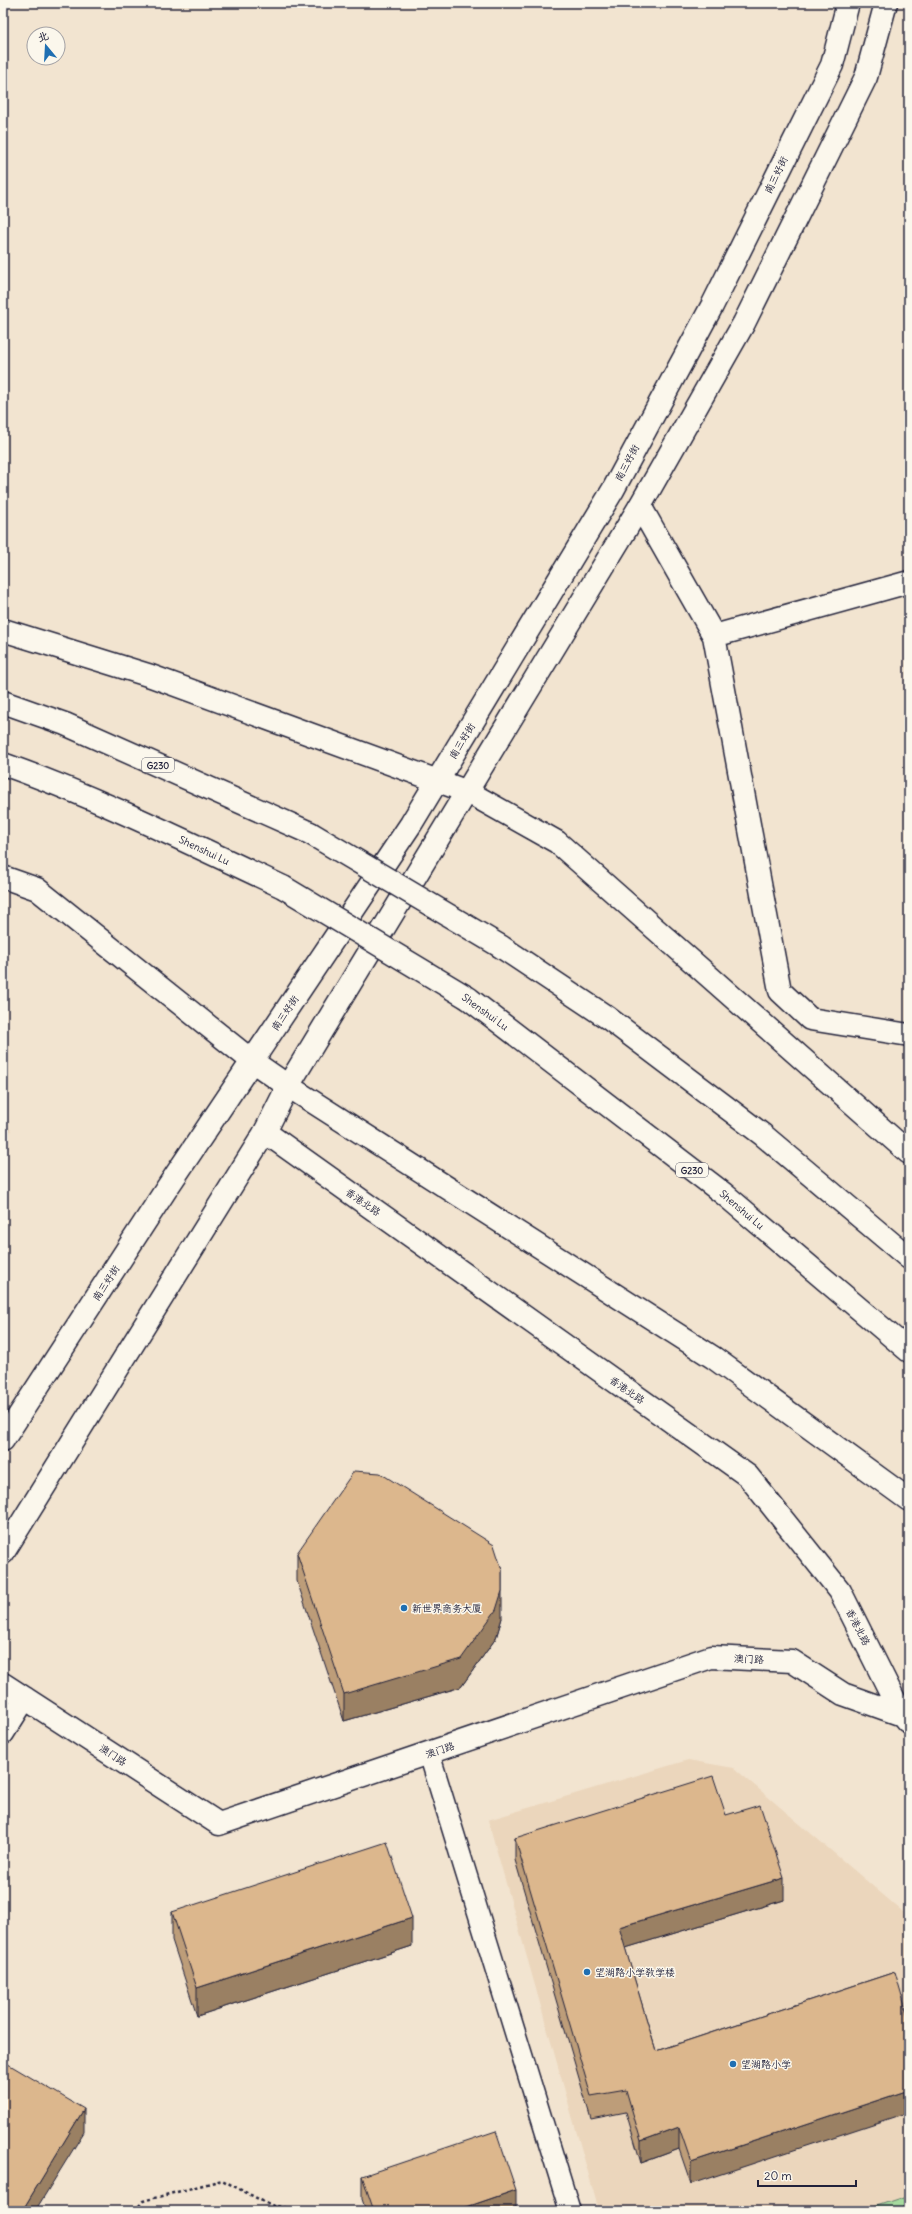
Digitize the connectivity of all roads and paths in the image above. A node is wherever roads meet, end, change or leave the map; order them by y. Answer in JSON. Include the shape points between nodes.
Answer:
{"nodes":[{"id":1,"x":848,"y":3,"type":"edge"},
{"id":2,"x":886,"y":3,"type":"edge"},
{"id":3,"x":640,"y":506,"type":"junction"},
{"id":4,"x":909,"y":582,"type":"edge"},
{"id":5,"x":3,"y":630,"type":"edge"},
{"id":6,"x":714,"y":636,"type":"junction"},
{"id":7,"x":3,"y":702,"type":"edge"},
{"id":8,"x":3,"y":764,"type":"edge"},
{"id":9,"x":437,"y":782,"type":"junction"},
{"id":10,"x":468,"y":792,"type":"junction"},
{"id":11,"x":3,"y":877,"type":"edge"},
{"id":12,"x":909,"y":1035,"type":"edge"},
{"id":13,"x":252,"y":1061,"type":"junction"},
{"id":14,"x":288,"y":1086,"type":"junction"},
{"id":15,"x":265,"y":1132,"type":"junction"},
{"id":16,"x":909,"y":1152,"type":"edge"},
{"id":17,"x":909,"y":1258,"type":"edge"},
{"id":18,"x":909,"y":1351,"type":"edge"},
{"id":19,"x":3,"y":1440,"type":"edge"},
{"id":20,"x":909,"y":1500,"type":"edge"},
{"id":21,"x":3,"y":1553,"type":"edge"},
{"id":22,"x":3,"y":1684,"type":"edge"},
{"id":23,"x":25,"y":1698,"type":"junction"},
{"id":24,"x":906,"y":1719,"type":"edge"},
{"id":25,"x":3,"y":1733,"type":"edge"},
{"id":26,"x":429,"y":1753,"type":"junction"},
{"id":27,"x":135,"y":2211,"type":"edge"},
{"id":28,"x":302,"y":2211,"type":"edge"},
{"id":29,"x":570,"y":2211,"type":"edge"}],
"edges":[{"from":1,"to":9,"type":"main road","name":"南三好街","via":[[832,64],[712,306],[613,490]]},
{"from":2,"to":3,"type":"main road","via":[[866,77],[744,322]]},
{"from":3,"to":6,"type":"main road"},
{"from":3,"to":10,"type":"main road"},
{"from":4,"to":6,"type":"main road"},
{"from":5,"to":9,"type":"main road","via":[[152,676]]},
{"from":6,"to":12,"type":"main road","via":[[780,991],[810,1019]]},
{"from":7,"to":17,"type":"main road","number":"G230","bridge":true,"via":[[65,724],[310,833],[500,946],[608,1018],[763,1135]]},
{"from":8,"to":18,"type":"main road","name":"Shenshui Lu","number":"G230","bridge":true,"via":[[152,826],[283,887],[468,998],[724,1194]]},
{"from":9,"to":10,"type":"main road"},
{"from":9,"to":13,"type":"main road","name":"南三好街"},
{"from":10,"to":14,"type":"main road"},
{"from":10,"to":16,"type":"main road","via":[[557,842]]},
{"from":11,"to":13,"type":"main road","via":[[37,890]]},
{"from":13,"to":14,"type":"main road"},
{"from":13,"to":19,"type":"main road","name":"南三好街"},
{"from":14,"to":15,"type":"main road"},
{"from":14,"to":20,"type":"main road","via":[[714,1358]]},
{"from":15,"to":21,"type":"main road"},
{"from":15,"to":24,"type":"main road","name":"香港北路","via":[[748,1476],[840,1591]]},
{"from":22,"to":23,"type":"main road","name":"澳门路"},
{"from":23,"to":25,"type":"main road"},
{"from":23,"to":26,"type":"main road","name":"澳门路","via":[[219,1824]]},
{"from":24,"to":26,"type":"main road","name":"澳门路","via":[[843,1694],[792,1661],[711,1657]]},
{"from":26,"to":29,"type":"lane"},
{"from":27,"to":28,"type":"path","via":[[143,2201],[222,2180],[270,2206]]}]}
